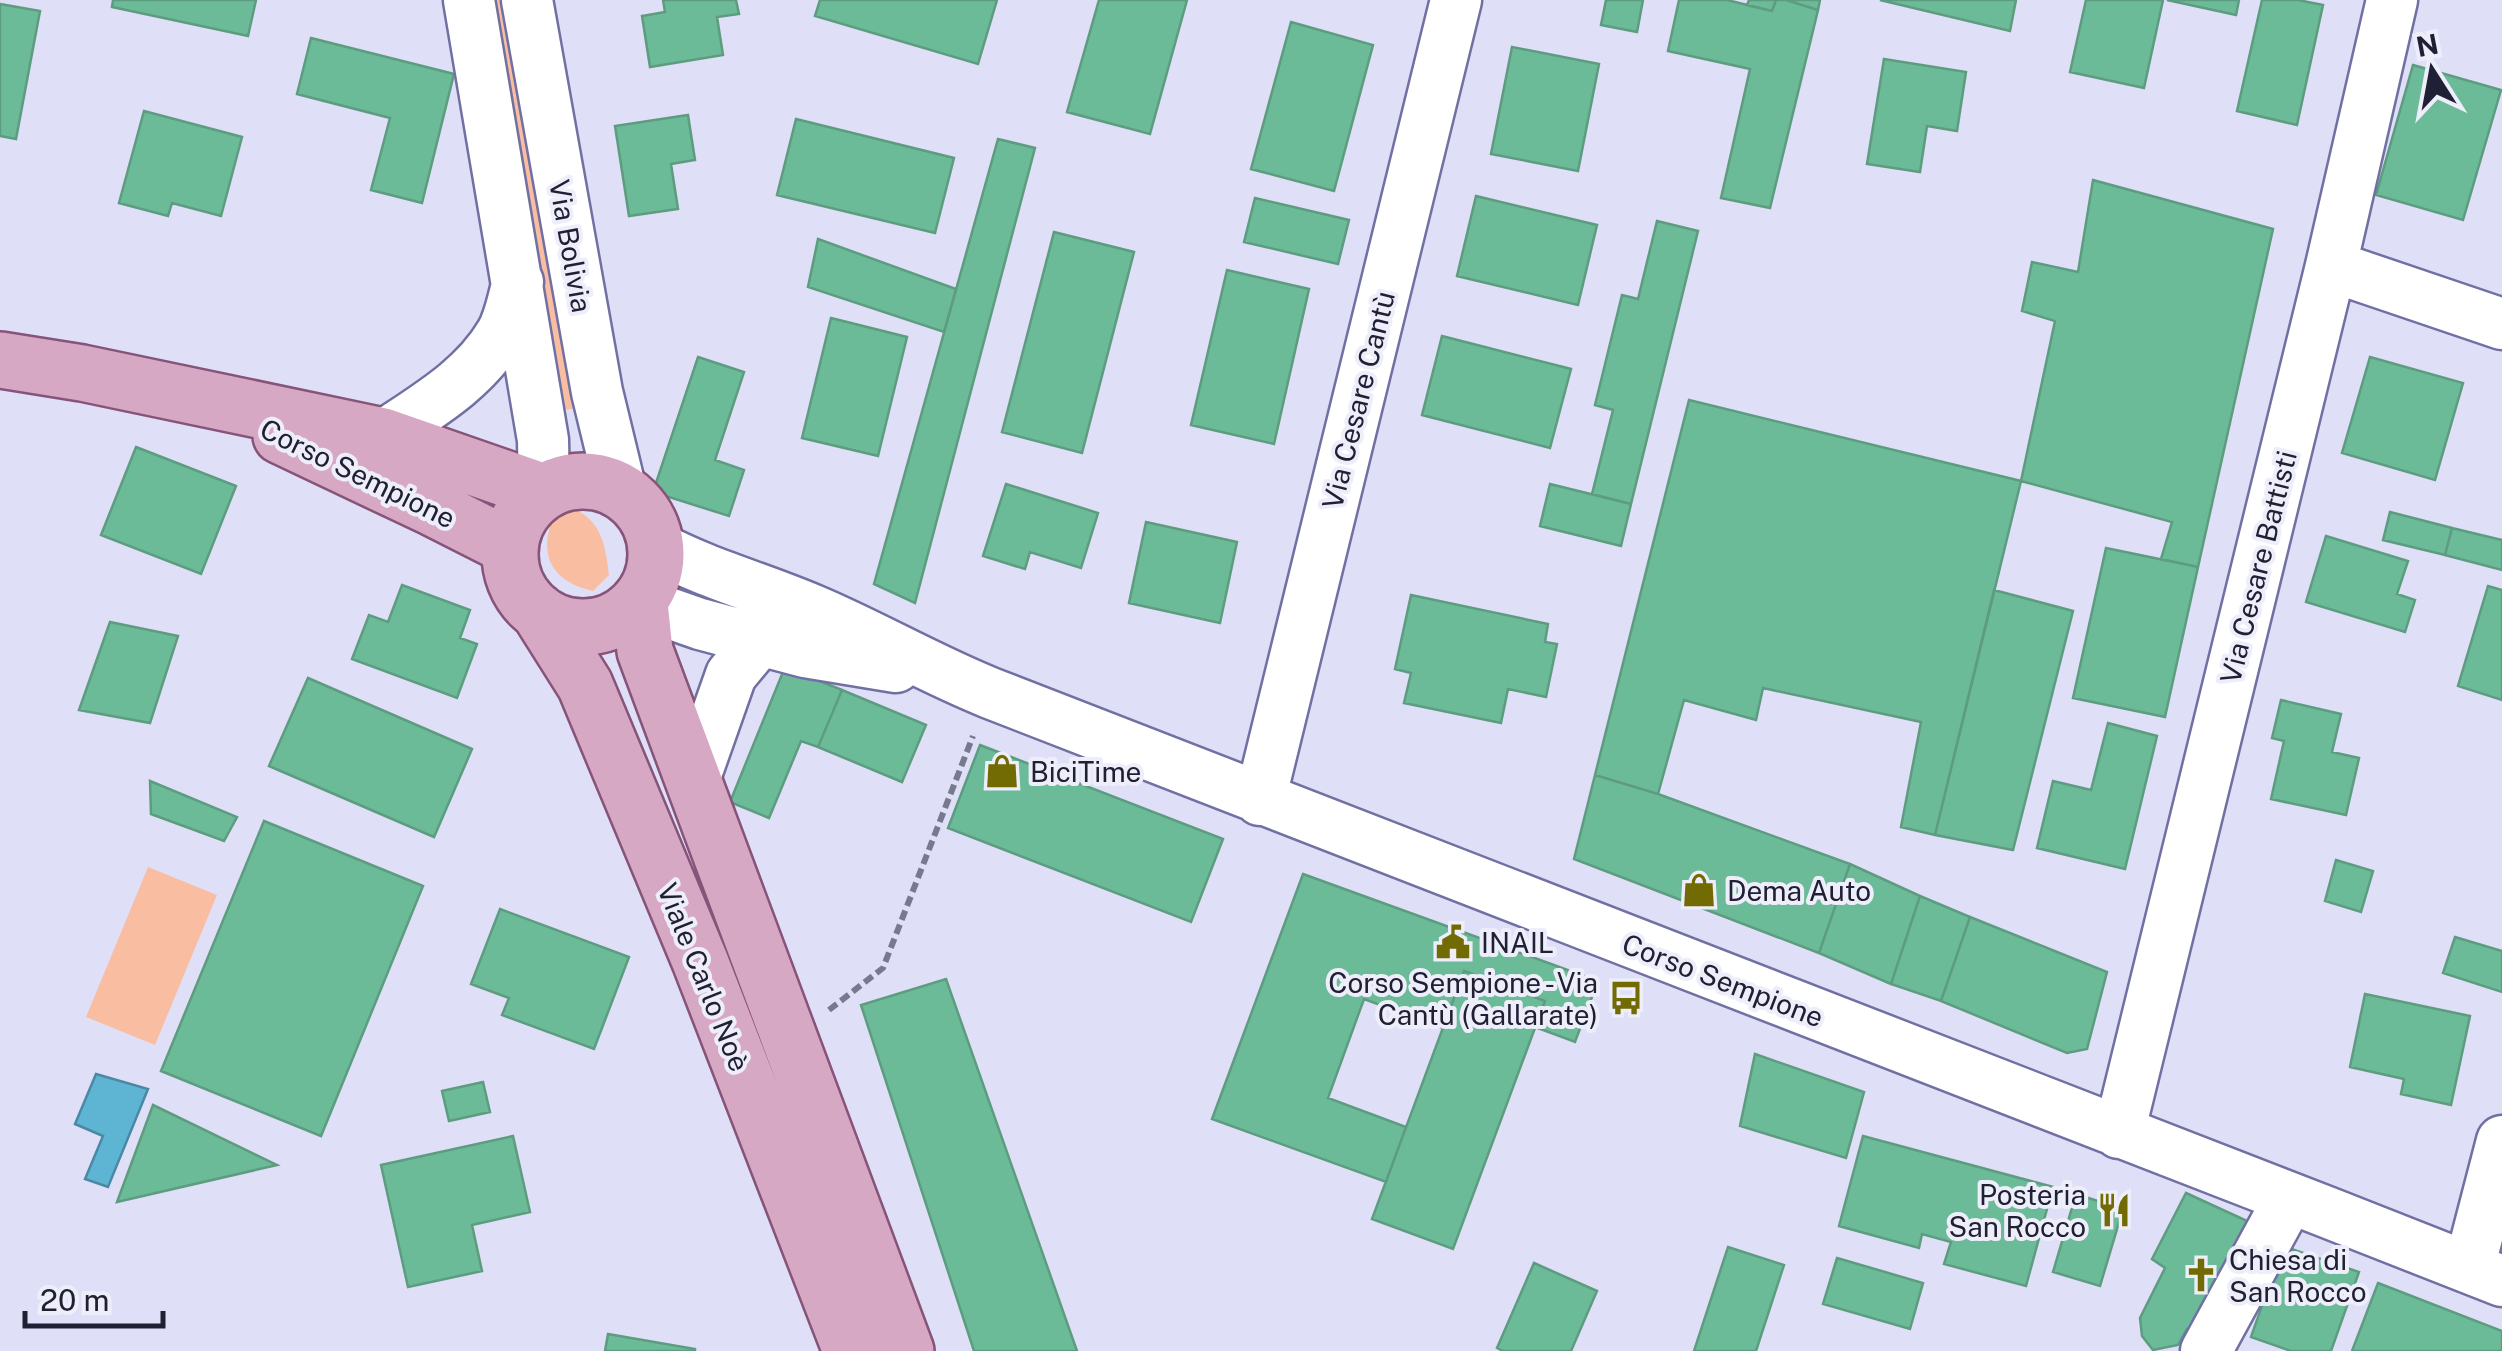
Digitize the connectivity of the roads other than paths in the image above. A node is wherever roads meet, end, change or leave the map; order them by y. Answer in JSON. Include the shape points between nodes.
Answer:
{"nodes":[{"id":1,"x":469,"y":0,"type":"edge"},
{"id":2,"x":527,"y":0,"type":"edge"},
{"id":3,"x":1456,"y":0,"type":"edge"},
{"id":4,"x":2392,"y":0,"type":"edge"},
{"id":5,"x":2331,"y":266,"type":"junction"},
{"id":6,"x":518,"y":282,"type":"junction"},
{"id":7,"x":2502,"y":324,"type":"edge"},
{"id":8,"x":0,"y":360,"type":"edge"},
{"id":9,"x":206,"y":400,"type":"junction"},
{"id":10,"x":383,"y":436,"type":"junction"},
{"id":11,"x":621,"y":491,"type":"junction"},
{"id":12,"x":544,"y":492,"type":"junction"},
{"id":13,"x":510,"y":547,"type":"junction"},
{"id":14,"x":657,"y":547,"type":"junction"},
{"id":15,"x":640,"y":603,"type":"junction"},
{"id":16,"x":539,"y":612,"type":"junction"},
{"id":17,"x":760,"y":640,"type":"junction"},
{"id":18,"x":968,"y":684,"type":"junction"},
{"id":19,"x":693,"y":783,"type":"junction"},
{"id":20,"x":1260,"y":800,"type":"junction"},
{"id":21,"x":2119,"y":1132,"type":"junction"},
{"id":22,"x":2502,"y":1141,"type":"edge"},
{"id":23,"x":2289,"y":1199,"type":"junction"},
{"id":24,"x":2485,"y":1274,"type":"edge"},
{"id":25,"x":851,"y":1351,"type":"edge"},
{"id":26,"x":906,"y":1351,"type":"edge"},
{"id":27,"x":2206,"y":1351,"type":"edge"}],
"edges":[{"from":1,"to":6,"type":"street"},
{"from":2,"to":11,"type":"street","name":"Via Bolivia","via":[[596,392]]},
{"from":3,"to":20,"type":"street","name":"Via Cesare Cantù"},
{"from":4,"to":5,"type":"street","name":"Via Cesare Battisti"},
{"from":5,"to":7,"type":"street"},
{"from":5,"to":21,"type":"street","name":"Via Cesare Battisti"},
{"from":6,"to":10,"type":"street","via":[[502,332],[470,373]]},
{"from":6,"to":12,"type":"street","via":[[544,440]]},
{"from":8,"to":9,"type":"main road","name":"Corso Sempione"},
{"from":9,"to":10,"type":"main road","name":"Corso Sempione"},
{"from":9,"to":13,"type":"main road","name":"Corso Sempione"},
{"from":10,"to":12,"type":"main road","name":"Corso Sempione"},
{"from":11,"to":12,"type":"main road","via":[[583,480]]},
{"from":11,"to":14,"type":"main road","via":[[640,507]]},
{"from":12,"to":13,"type":"main road","via":[[524,510]]},
{"from":13,"to":16,"type":"main road","via":[[512,573]]},
{"from":14,"to":15,"type":"main road"},
{"from":14,"to":18,"type":"street","name":"Corso Sempione","via":[[814,610]]},
{"from":15,"to":16,"type":"main road","via":[[606,623],[575,626]]},
{"from":15,"to":17,"type":"street","name":"Corso Sempione"},
{"from":15,"to":19,"type":"main road","name":"Viale Carlo Noè","via":[[645,650]]},
{"from":16,"to":25,"type":"main road","name":"Viale Carlo Noè","via":[[585,685]]},
{"from":17,"to":18,"type":"street","name":"Corso Sempione"},
{"from":17,"to":19,"type":"street","via":[[731,675]]},
{"from":18,"to":20,"type":"street","name":"Corso Sempione"},
{"from":19,"to":26,"type":"main road","name":"Viale Carlo Noè"},
{"from":20,"to":21,"type":"street","name":"Corso Sempione"},
{"from":21,"to":23,"type":"street","name":"Corso Sempione"},
{"from":22,"to":24,"type":"street"},
{"from":23,"to":24,"type":"street","name":"Corso Sempione"},
{"from":23,"to":27,"type":"street"}]}
